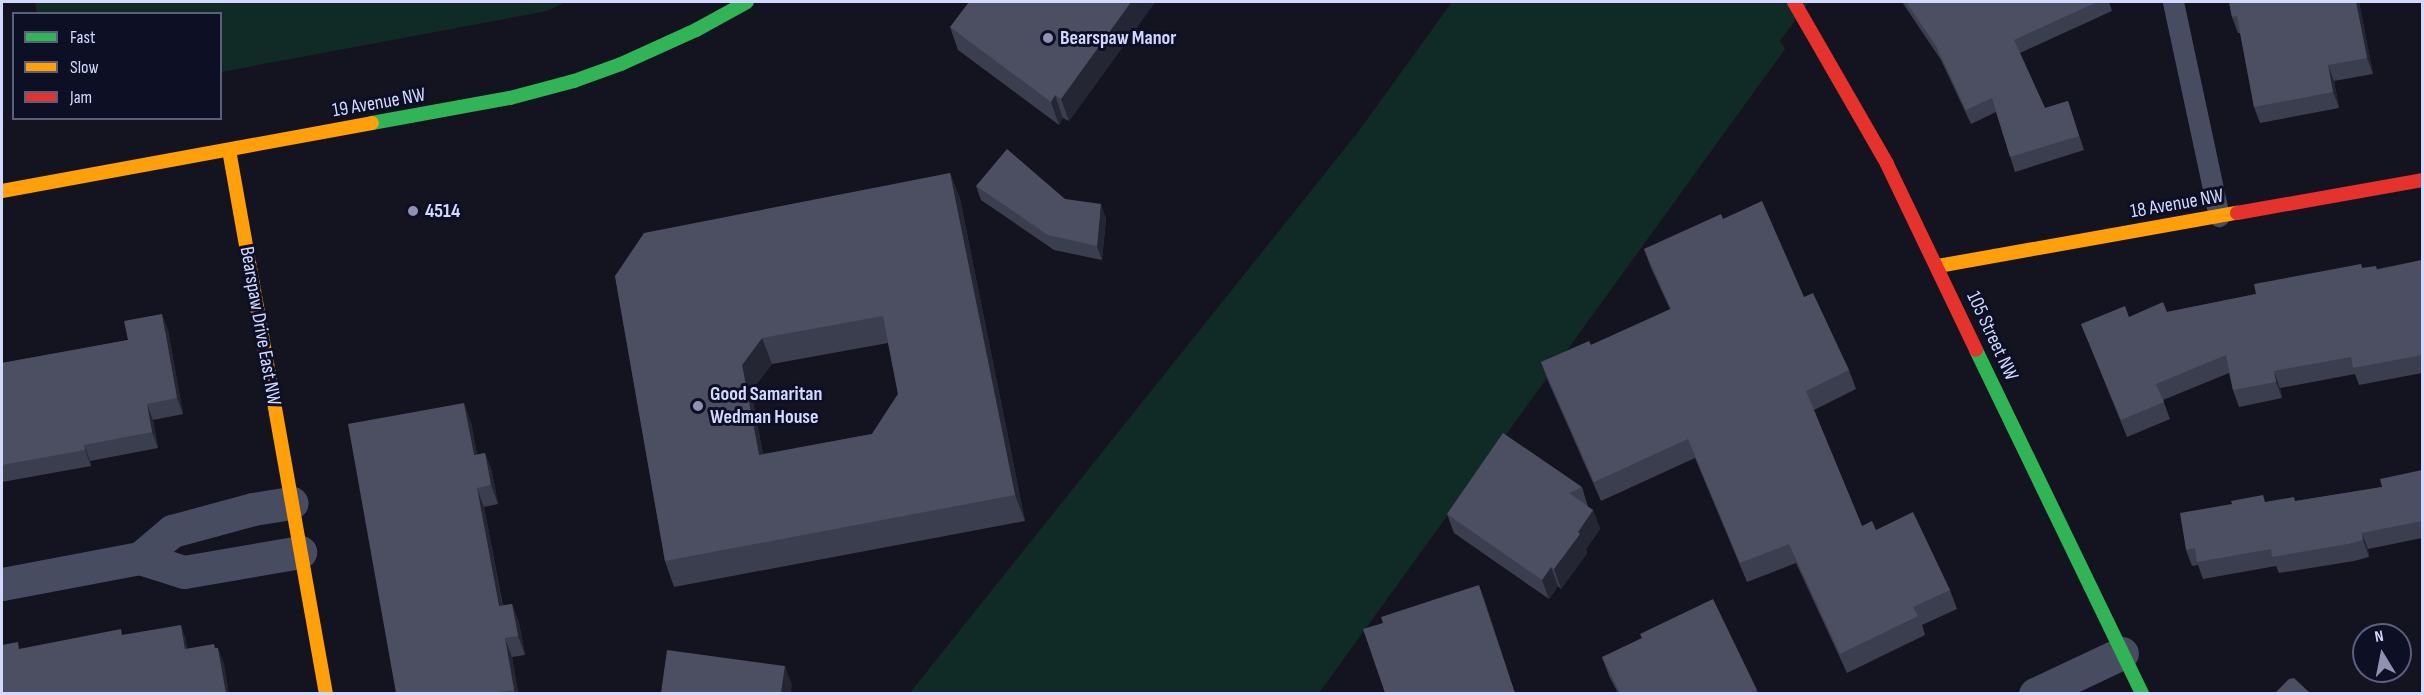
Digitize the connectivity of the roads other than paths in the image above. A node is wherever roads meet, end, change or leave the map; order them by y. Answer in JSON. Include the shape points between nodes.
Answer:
{"nodes":[{"id":1,"x":747,"y":2,"type":"edge"},
{"id":2,"x":1794,"y":2,"type":"edge"},
{"id":3,"x":2173,"y":2,"type":"edge"},
{"id":4,"x":229,"y":150,"type":"junction"},
{"id":5,"x":2422,"y":180,"type":"edge"},
{"id":6,"x":2,"y":191,"type":"edge"},
{"id":7,"x":2219,"y":216,"type":"junction"},
{"id":8,"x":1938,"y":267,"type":"junction"},
{"id":9,"x":292,"y":503,"type":"junction"},
{"id":10,"x":300,"y":552,"type":"junction"},
{"id":11,"x":140,"y":558,"type":"junction"},
{"id":12,"x":2,"y":584,"type":"edge"},
{"id":13,"x":2122,"y":653,"type":"junction"},
{"id":14,"x":326,"y":693,"type":"edge"},
{"id":15,"x":2035,"y":693,"type":"edge"},
{"id":16,"x":2142,"y":693,"type":"edge"}],
"edges":[{"from":1,"to":4,"type":"street","name":"19 Avenue NW","via":[[696,30],[574,81],[510,98]]},
{"from":2,"to":8,"type":"street","name":"105 Street NW","via":[[1887,164]]},
{"from":3,"to":7,"type":"lane"},
{"from":4,"to":6,"type":"street","name":"19 Avenue NW"},
{"from":4,"to":9,"type":"street","name":"Bearspaw Drive East NW"},
{"from":5,"to":7,"type":"street","name":"18 Avenue NW"},
{"from":7,"to":8,"type":"street","name":"18 Avenue NW"},
{"from":8,"to":13,"type":"street","name":"105 Street NW"},
{"from":9,"to":10,"type":"street","name":"Bearspaw Drive East NW"},
{"from":9,"to":11,"type":"street","via":[[253,509],[172,531]]},
{"from":10,"to":11,"type":"street","via":[[184,572]]},
{"from":10,"to":14,"type":"street","name":"Bearspaw Drive East NW"},
{"from":11,"to":12,"type":"street"},
{"from":13,"to":15,"type":"street"},
{"from":13,"to":16,"type":"street","name":"105 Street NW"}]}
